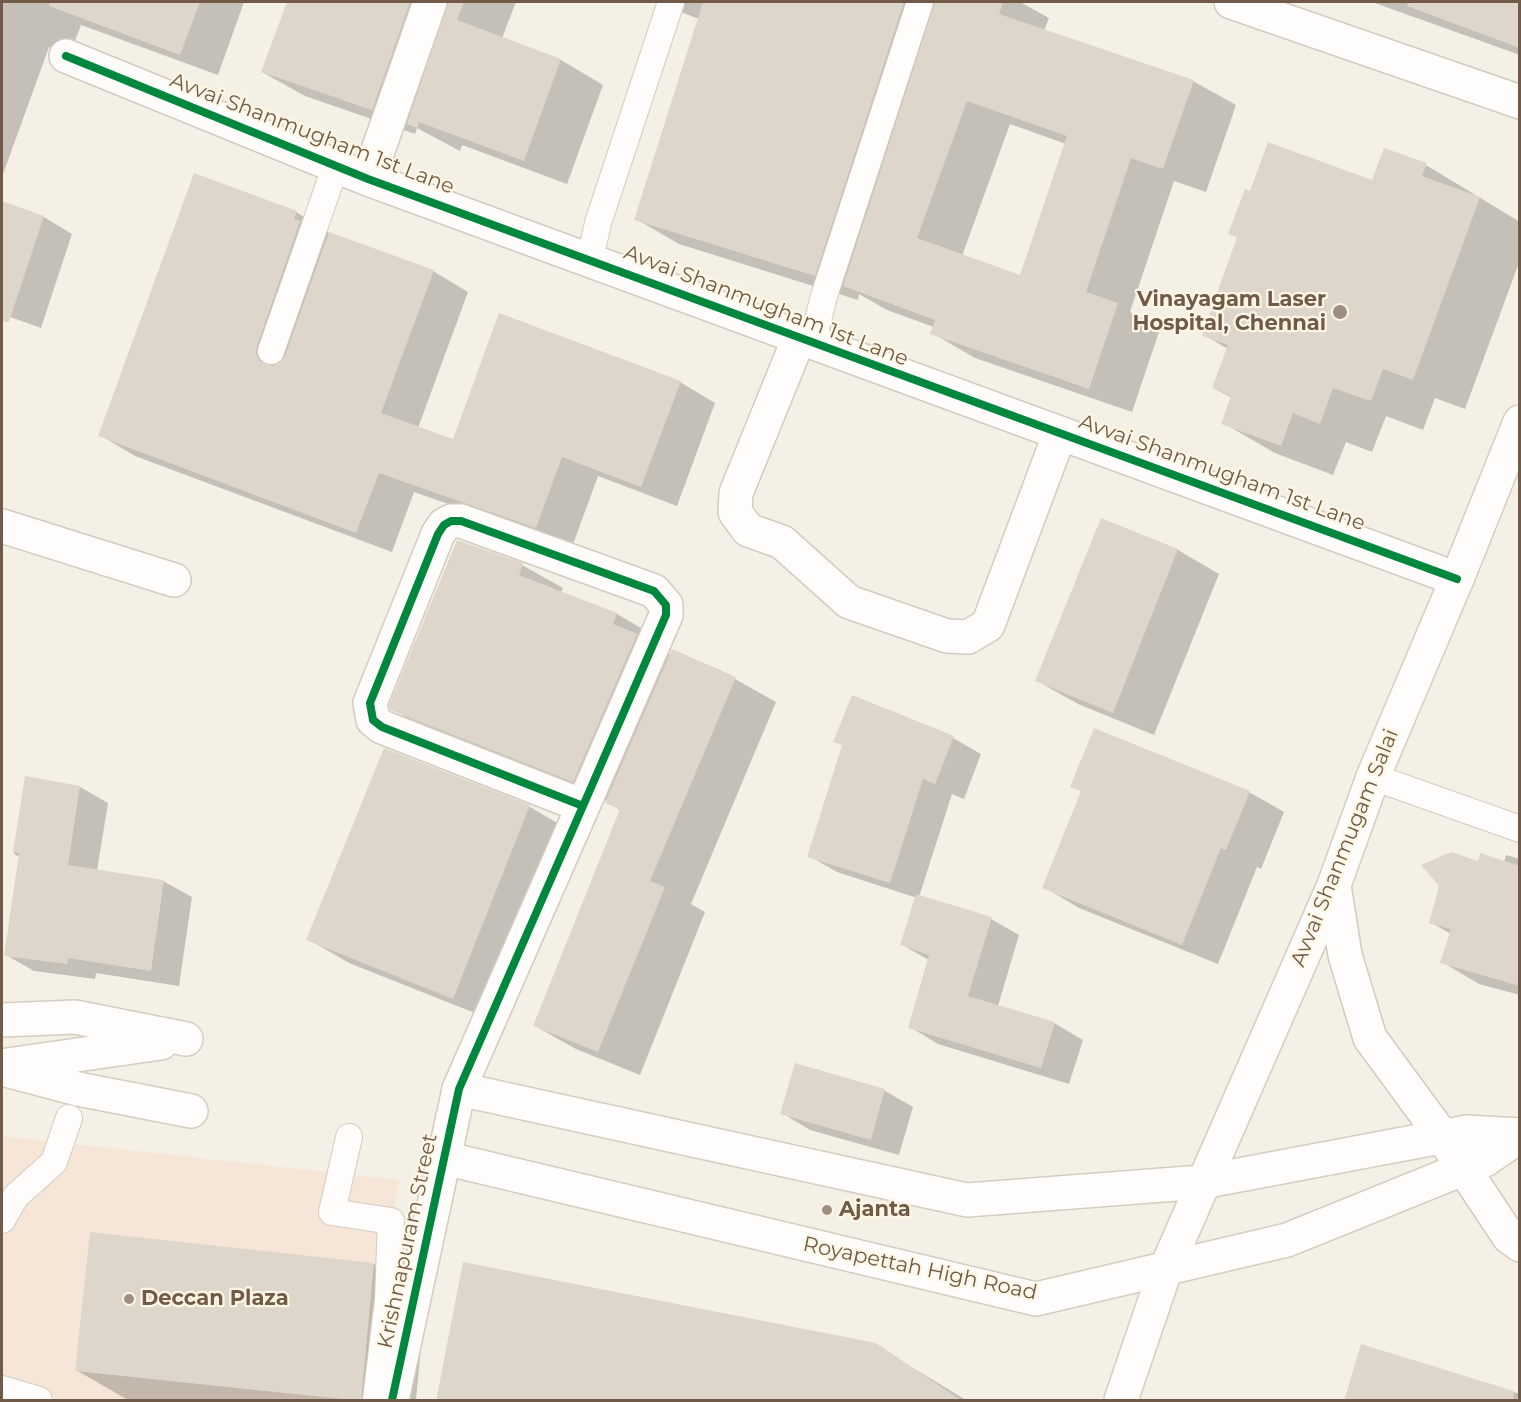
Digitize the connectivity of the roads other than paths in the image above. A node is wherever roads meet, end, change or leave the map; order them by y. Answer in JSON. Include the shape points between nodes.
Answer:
{"nodes":[{"id":1,"x":430,"y":2,"type":"edge"},
{"id":2,"x":671,"y":2,"type":"edge"},
{"id":3,"x":920,"y":2,"type":"edge"},
{"id":4,"x":1231,"y":2,"type":"edge"},
{"id":5,"x":66,"y":56,"type":"dead end"},
{"id":6,"x":1520,"y":102,"type":"edge"},
{"id":7,"x":336,"y":165,"type":"junction"},
{"id":8,"x":368,"y":179,"type":"junction"},
{"id":9,"x":590,"y":259,"type":"junction"},
{"id":10,"x":805,"y":341,"type":"junction"},
{"id":11,"x":271,"y":351,"type":"dead end"},
{"id":12,"x":1060,"y":433,"type":"junction"},
{"id":13,"x":1516,"y":441,"type":"edge"},
{"id":14,"x":2,"y":526,"type":"edge"},
{"id":15,"x":1457,"y":579,"type":"junction"},
{"id":16,"x":174,"y":580,"type":"dead end"},
{"id":17,"x":1373,"y":777,"type":"junction"},
{"id":18,"x":583,"y":806,"type":"junction"},
{"id":19,"x":1520,"y":829,"type":"edge"},
{"id":20,"x":1334,"y":885,"type":"junction"},
{"id":21,"x":2,"y":1020,"type":"edge"},
{"id":22,"x":2,"y":1067,"type":"edge"},
{"id":23,"x":459,"y":1089,"type":"junction"},
{"id":24,"x":191,"y":1111,"type":"dead end"},
{"id":25,"x":69,"y":1118,"type":"dead end"},
{"id":26,"x":1520,"y":1135,"type":"edge"},
{"id":27,"x":1442,"y":1136,"type":"junction"},
{"id":28,"x":349,"y":1137,"type":"dead end"},
{"id":29,"x":444,"y":1158,"type":"junction"},
{"id":30,"x":1465,"y":1170,"type":"junction"},
{"id":31,"x":1202,"y":1182,"type":"junction"},
{"id":32,"x":2,"y":1220,"type":"edge"},
{"id":33,"x":1520,"y":1245,"type":"edge"},
{"id":34,"x":1165,"y":1271,"type":"junction"},
{"id":35,"x":401,"y":1299,"type":"junction"},
{"id":36,"x":2,"y":1389,"type":"edge"},
{"id":37,"x":39,"y":1401,"type":"edge"},
{"id":38,"x":376,"y":1401,"type":"edge"},
{"id":39,"x":392,"y":1401,"type":"edge"},
{"id":40,"x":1121,"y":1401,"type":"edge"}],
"edges":[{"from":1,"to":8,"type":"street"},
{"from":2,"to":9,"type":"lane","via":[[598,223]]},
{"from":3,"to":10,"type":"lane","via":[[824,296]]},
{"from":4,"to":6,"type":"street"},
{"from":5,"to":7,"type":"street","name":"Avvai Shanmugham 1st Lane"},
{"from":7,"to":8,"type":"street","name":"Avvai Shanmugham 1st Lane"},
{"from":7,"to":11,"type":"lane"},
{"from":8,"to":9,"type":"street","name":"Avvai Shanmugham 1st Lane"},
{"from":9,"to":10,"type":"street","name":"Avvai Shanmugham 1st Lane"},
{"from":10,"to":12,"type":"street","name":"Avvai Shanmugham 1st Lane"},
{"from":10,"to":12,"type":"street","via":[[736,493],[735,512],[748,530],[782,543],[849,602],[947,636],[968,637],[988,625]]},
{"from":12,"to":15,"type":"street","name":"Avvai Shanmugham 1st Lane"},
{"from":13,"to":15,"type":"street","name":"Avvai Shanmugam Salai"},
{"from":14,"to":16,"type":"street"},
{"from":15,"to":17,"type":"street","name":"Avvai Shanmugam Salai"},
{"from":17,"to":19,"type":"lane"},
{"from":17,"to":20,"type":"street","name":"Avvai Shanmugam Salai"},
{"from":18,"to":18,"type":"street","name":"Krishnapuram Street","via":[[382,727],[373,720],[370,703],[374,692],[438,534],[451,521],[654,591],[666,605],[666,615]]},
{"from":18,"to":23,"type":"street","name":"Krishnapuram Street"},
{"from":20,"to":27,"type":"street","via":[[1345,955],[1370,1038]]},
{"from":20,"to":31,"type":"street","name":"Avvai Shanmugam Salai"},
{"from":21,"to":22,"type":"street","via":[[75,1017],[186,1039]]},
{"from":22,"to":24,"type":"street","via":[[78,1089]]},
{"from":23,"to":29,"type":"street","name":"Krishnapuram Street"},
{"from":23,"to":31,"type":"street","name":"Royapettah High Road","via":[[967,1200]]},
{"from":25,"to":32,"type":"lane","via":[[54,1162],[16,1196]]},
{"from":26,"to":27,"type":"street","name":"Royapettah High Road","via":[[1467,1131]]},
{"from":26,"to":30,"type":"street","name":"Royapettah High Road","via":[[1485,1161]]},
{"from":27,"to":30,"type":"street"},
{"from":27,"to":31,"type":"street","name":"Royapettah High Road"},
{"from":28,"to":35,"type":"lane","via":[[332,1212],[391,1221]]},
{"from":29,"to":34,"type":"street","name":"Royapettah High Road","via":[[1036,1299]]},
{"from":29,"to":35,"type":"street","name":"Krishnapuram Street"},
{"from":30,"to":33,"type":"street","via":[[1509,1238]]},
{"from":30,"to":34,"type":"street","name":"Royapettah High Road","via":[[1287,1240]]},
{"from":31,"to":34,"type":"street","name":"Avvai Shanmugam Salai"},
{"from":34,"to":40,"type":"street","name":"Avvai Shanmugam Salai"},
{"from":35,"to":38,"type":"lane"},
{"from":35,"to":39,"type":"street","name":"Krishnapuram Street"},
{"from":36,"to":37,"type":"lane"}]}
